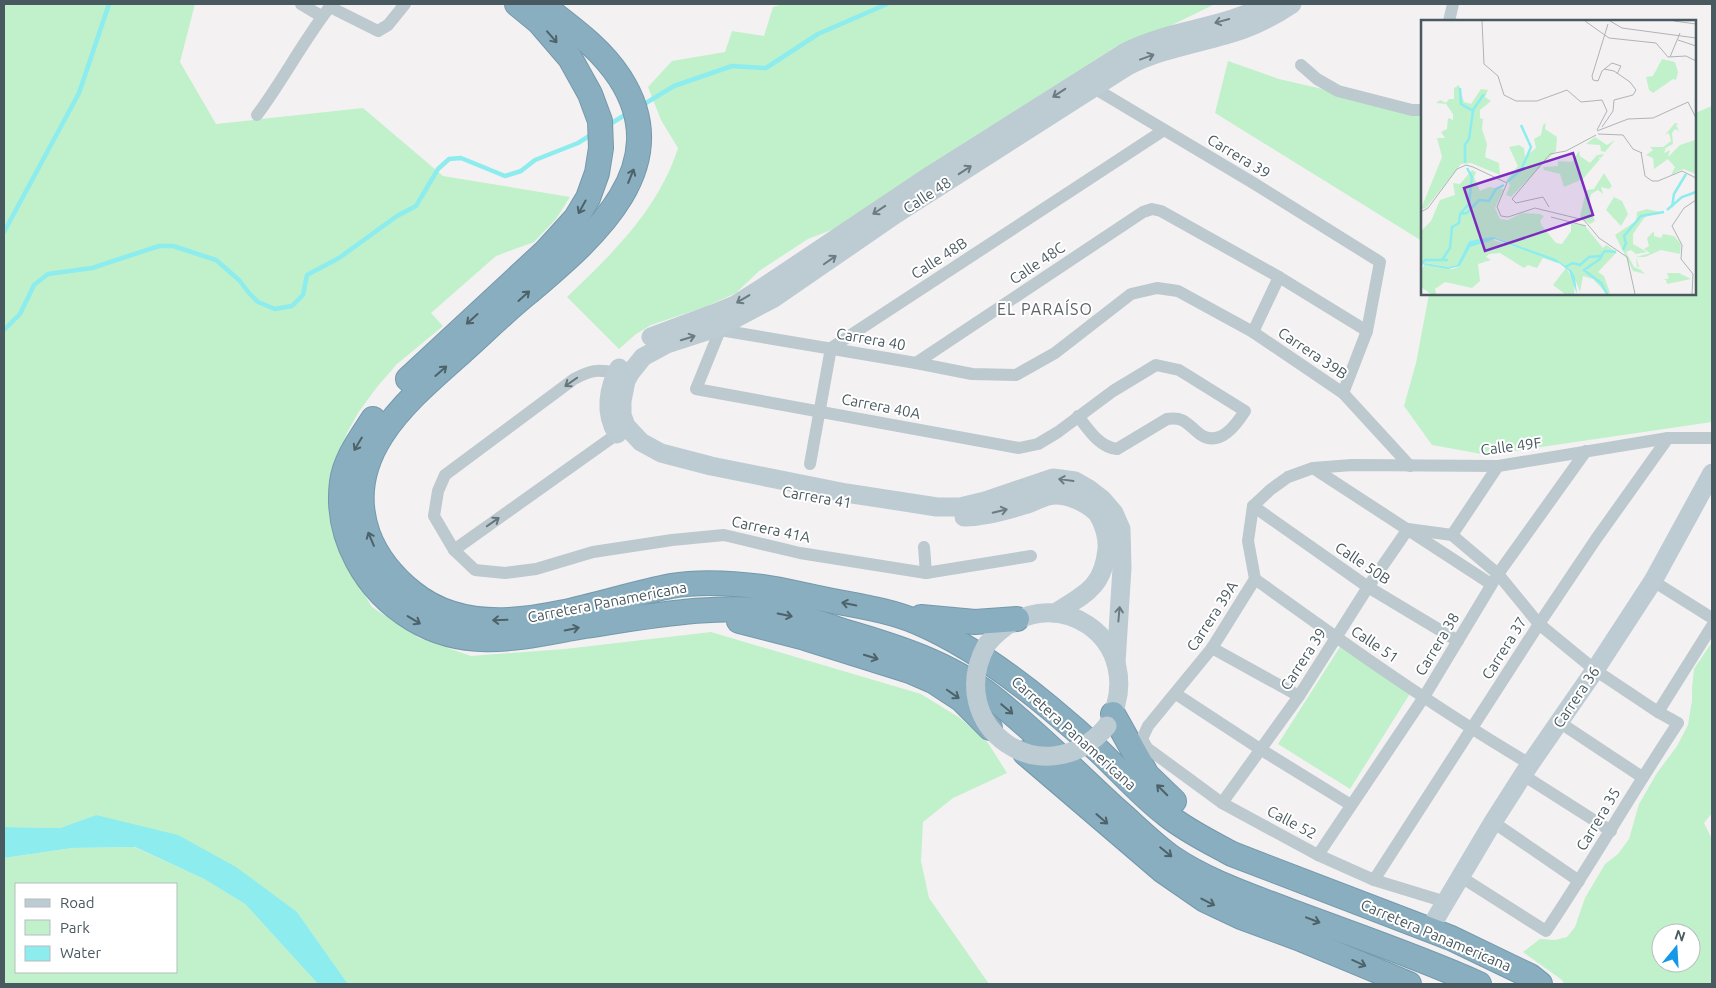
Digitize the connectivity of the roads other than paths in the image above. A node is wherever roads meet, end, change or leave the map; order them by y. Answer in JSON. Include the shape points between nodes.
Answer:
{"nodes":[{"id":1,"x":301,"y":4,"type":"edge"},
{"id":2,"x":405,"y":4,"type":"edge"},
{"id":3,"x":517,"y":4,"type":"edge"},
{"id":4,"x":541,"y":4,"type":"edge"},
{"id":5,"x":1268,"y":4,"type":"edge"},
{"id":6,"x":1292,"y":4,"type":"edge"},
{"id":7,"x":1453,"y":4,"type":"edge"},
{"id":8,"x":331,"y":5,"type":"edge"},
{"id":9,"x":321,"y":16,"type":"junction"},
{"id":10,"x":1449,"y":20,"type":"edge"},
{"id":11,"x":1301,"y":65,"type":"dead end"},
{"id":12,"x":1087,"y":84,"type":"junction"},
{"id":13,"x":1421,"y":110,"type":"edge"},
{"id":14,"x":257,"y":116,"type":"dead end"},
{"id":15,"x":1164,"y":130,"type":"junction"},
{"id":16,"x":1279,"y":277,"type":"junction"},
{"id":17,"x":718,"y":324,"type":"junction"},
{"id":18,"x":1367,"y":331,"type":"junction"},
{"id":19,"x":1253,"y":332,"type":"junction"},
{"id":20,"x":831,"y":348,"type":"junction"},
{"id":21,"x":916,"y":363,"type":"junction"},
{"id":22,"x":617,"y":372,"type":"junction"},
{"id":23,"x":1016,"y":375,"type":"joint"},
{"id":24,"x":1342,"y":393,"type":"junction"},
{"id":25,"x":820,"y":411,"type":"junction"},
{"id":26,"x":1078,"y":416,"type":"junction"},
{"id":27,"x":625,"y":434,"type":"junction"},
{"id":28,"x":1668,"y":438,"type":"junction"},
{"id":29,"x":1712,"y":438,"type":"edge"},
{"id":30,"x":1586,"y":452,"type":"junction"},
{"id":31,"x":810,"y":464,"type":"dead end"},
{"id":32,"x":1410,"y":466,"type":"junction"},
{"id":33,"x":1498,"y":466,"type":"junction"},
{"id":34,"x":1313,"y":468,"type":"junction"},
{"id":35,"x":1712,"y":473,"type":"edge"},
{"id":36,"x":1708,"y":491,"type":"edge"},
{"id":37,"x":1253,"y":506,"type":"junction"},
{"id":38,"x":1408,"y":529,"type":"junction"},
{"id":39,"x":1452,"y":535,"type":"junction"},
{"id":40,"x":924,"y":547,"type":"dead end"},
{"id":41,"x":454,"y":550,"type":"junction"},
{"id":42,"x":1031,"y":556,"type":"dead end"},
{"id":43,"x":926,"y":573,"type":"junction"},
{"id":44,"x":1255,"y":579,"type":"junction"},
{"id":45,"x":1495,"y":579,"type":"junction"},
{"id":46,"x":1653,"y":581,"type":"junction"},
{"id":47,"x":1368,"y":587,"type":"junction"},
{"id":48,"x":876,"y":609,"type":"junction"},
{"id":49,"x":687,"y":613,"type":"junction"},
{"id":50,"x":1055,"y":613,"type":"junction"},
{"id":51,"x":1712,"y":618,"type":"edge"},
{"id":52,"x":1016,"y":619,"type":"junction"},
{"id":53,"x":1539,"y":624,"type":"junction"},
{"id":54,"x":1712,"y":626,"type":"edge"},
{"id":55,"x":1336,"y":638,"type":"junction"},
{"id":56,"x":1458,"y":641,"type":"junction"},
{"id":57,"x":1212,"y":648,"type":"junction"},
{"id":58,"x":1116,"y":662,"type":"junction"},
{"id":59,"x":1595,"y":670,"type":"junction"},
{"id":60,"x":1176,"y":694,"type":"junction"},
{"id":61,"x":1299,"y":696,"type":"junction"},
{"id":62,"x":1424,"y":697,"type":"junction"},
{"id":63,"x":1658,"y":712,"type":"junction"},
{"id":64,"x":1110,"y":720,"type":"junction"},
{"id":65,"x":1559,"y":722,"type":"junction"},
{"id":66,"x":990,"y":728,"type":"junction"},
{"id":67,"x":1472,"y":730,"type":"junction"},
{"id":68,"x":1142,"y":739,"type":"joint"},
{"id":69,"x":1031,"y":744,"type":"junction"},
{"id":70,"x":1260,"y":748,"type":"junction"},
{"id":71,"x":1526,"y":770,"type":"junction"},
{"id":72,"x":1642,"y":777,"type":"junction"},
{"id":73,"x":1222,"y":803,"type":"junction"},
{"id":74,"x":1351,"y":805,"type":"junction"},
{"id":75,"x":1493,"y":822,"type":"junction"},
{"id":76,"x":1610,"y":831,"type":"junction"},
{"id":77,"x":1318,"y":855,"type":"junction"},
{"id":78,"x":1460,"y":877,"type":"junction"},
{"id":79,"x":1374,"y":880,"type":"junction"},
{"id":80,"x":1579,"y":881,"type":"junction"},
{"id":81,"x":1441,"y":910,"type":"junction"},
{"id":82,"x":1535,"y":980,"type":"edge"},
{"id":83,"x":1409,"y":984,"type":"edge"},
{"id":84,"x":1479,"y":984,"type":"edge"}],
"edges":[{"from":1,"to":9,"type":"street"},
{"from":2,"to":8,"type":"street","via":[[388,25],[378,31]]},
{"from":3,"to":49,"type":"highway","name":"Carretera Panamericana","one_way":true,"via":[[539,22],[570,58],[590,94],[600,121],[601,148],[597,173],[576,218],[546,251],[402,385],[374,417],[354,449],[342,481],[344,525],[352,550],[376,589],[409,617],[452,636],[497,640]]},
{"from":48,"to":4,"type":"highway","name":"Carretera Panamericana","one_way":true,"via":[[726,583],[676,585],[532,618],[496,621],[470,618],[422,600],[382,561],[364,522],[362,496],[367,466],[383,432],[402,406],[593,234],[624,192],[637,158],[638,124],[622,80],[604,56]]},
{"from":5,"to":12,"type":"main road","name":"Calle 48","one_way":true,"via":[[1240,16],[1142,44],[1124,53]]},
{"from":12,"to":6,"type":"main road","name":"Calle 48","one_way":true,"via":[[1154,54],[1244,30]]},
{"from":7,"to":10,"type":"street"},
{"from":8,"to":9,"type":"street"},
{"from":9,"to":14,"type":"street"},
{"from":11,"to":13,"type":"street","via":[[1338,91]]},
{"from":12,"to":15,"type":"street","name":"Carrera 39"},
{"from":12,"to":17,"type":"main road","name":"Calle 48","via":[[931,175],[734,304]]},
{"from":15,"to":18,"type":"street","name":"Carrera 39","via":[[1380,262]]},
{"from":15,"to":20,"type":"street","name":"Calle 48B"},
{"from":16,"to":18,"type":"street"},
{"from":16,"to":19,"type":"street"},
{"from":16,"to":21,"type":"street","name":"Calle 48C","via":[[1152,209]]},
{"from":17,"to":20,"type":"street","name":"Carrera 40"},
{"from":17,"to":22,"type":"main road","name":"Calle 48","via":[[682,325],[644,340],[627,356]]},
{"from":17,"to":25,"type":"street","name":"Carrera 40A","via":[[696,389]]},
{"from":27,"to":17,"type":"main road","name":"Calle 48","one_way":true,"via":[[622,401],[626,381],[637,364],[667,344]]},
{"from":18,"to":24,"type":"street"},
{"from":19,"to":23,"type":"street","name":"Carrera 39B","via":[[1178,291],[1157,288],[1131,294],[1055,353]]},
{"from":19,"to":24,"type":"street","name":"Carrera 39B"},
{"from":20,"to":21,"type":"street","name":"Carrera 40"},
{"from":20,"to":25,"type":"street"},
{"from":21,"to":23,"type":"street","name":"Carrera 40","via":[[972,374]]},
{"from":22,"to":27,"type":"main road","name":"Calle 48","via":[[608,404],[613,427]]},
{"from":22,"to":41,"type":"street","one_way":true,"via":[[590,371],[574,379],[445,475],[438,491],[434,516]]},
{"from":24,"to":32,"type":"street","name":"Carrera 39B"},
{"from":25,"to":26,"type":"street","name":"Carrera 40A","via":[[1019,448],[1038,444]]},
{"from":25,"to":31,"type":"street"},
{"from":26,"to":26,"type":"street","name":"Carrera 40A","via":[[1092,434],[1110,448],[1117,449],[1174,418],[1182,419],[1202,436],[1220,438],[1245,411],[1179,370],[1156,365]]},
{"from":41,"to":27,"type":"street","one_way":true},
{"from":27,"to":50,"type":"main road","name":"Carrera 41","one_way":true,"via":[[644,457],[691,474],[929,518],[971,517],[1024,505],[1050,495],[1070,497],[1097,514],[1107,542],[1105,562],[1100,578],[1088,593]]},
{"from":58,"to":27,"type":"main road","name":"Carrera 41","one_way":true,"via":[[1121,529],[1102,498],[1075,481],[1052,478],[985,501],[960,507],[937,507],[846,493],[673,458]]},
{"from":28,"to":29,"type":"street","name":"Calle 49F"},
{"from":28,"to":30,"type":"street","name":"Calle 49F"},
{"from":28,"to":53,"type":"street","name":"Carrera 37"},
{"from":30,"to":33,"type":"street","name":"Calle 49F"},
{"from":30,"to":45,"type":"street","name":"Carrera 38"},
{"from":32,"to":33,"type":"street","name":"Calle 49F"},
{"from":32,"to":34,"type":"street","name":"Calle 49F"},
{"from":33,"to":39,"type":"street"},
{"from":34,"to":37,"type":"street","via":[[1288,476]]},
{"from":34,"to":38,"type":"street"},
{"from":35,"to":36,"type":"main road","name":"Carrera 36"},
{"from":36,"to":46,"type":"main road","name":"Carrera 36"},
{"from":37,"to":44,"type":"street","name":"Carrera 39A","via":[[1248,540]]},
{"from":37,"to":47,"type":"street","name":"Calle 50B"},
{"from":38,"to":39,"type":"street"},
{"from":38,"to":45,"type":"street"},
{"from":38,"to":47,"type":"street","name":"Carrera 39"},
{"from":39,"to":45,"type":"street"},
{"from":40,"to":43,"type":"street"},
{"from":41,"to":43,"type":"street","name":"Carrera 41A","via":[[475,570],[505,572],[536,569],[593,552],[724,535],[800,553]]},
{"from":42,"to":43,"type":"street","name":"Carrera 41A"},
{"from":44,"to":55,"type":"street","name":"Calle 51"},
{"from":44,"to":57,"type":"street","name":"Carrera 39A"},
{"from":45,"to":53,"type":"street"},
{"from":45,"to":56,"type":"street","name":"Carrera 38"},
{"from":46,"to":51,"type":"street"},
{"from":46,"to":59,"type":"main road","name":"Carrera 36"},
{"from":47,"to":55,"type":"street","name":"Carrera 39"},
{"from":47,"to":56,"type":"street","name":"Calle 50B"},
{"from":48,"to":52,"type":"highway","via":[[935,620]]},
{"from":48,"to":82,"type":"highway","name":"Carretera Panamericana","via":[[913,620],[942,634],[1006,673],[1100,752],[1151,802],[1196,834],[1232,854],[1452,938]]},
{"from":49,"to":66,"type":"highway","one_way":true,"bridge":true,"via":[[788,633],[910,671],[934,681],[962,700]]},
{"from":49,"to":69,"type":"highway","name":"Carretera Panamericana","one_way":true,"via":[[745,609],[782,613],[893,647],[937,664],[990,695]]},
{"from":50,"to":52,"type":"main road","via":[[1035,613]]},
{"from":50,"to":58,"type":"main road","via":[[1093,628],[1103,638]]},
{"from":52,"to":66,"type":"main road","bridge":true,"via":[[987,644],[975,680],[978,706]]},
{"from":53,"to":59,"type":"street"},
{"from":53,"to":67,"type":"street","name":"Carrera 37"},
{"from":54,"to":63,"type":"street"},
{"from":55,"to":61,"type":"street","name":"Carrera 39"},
{"from":55,"to":62,"type":"street","name":"Calle 51"},
{"from":56,"to":62,"type":"street","name":"Carrera 38"},
{"from":57,"to":60,"type":"street","name":"Carrera 39A"},
{"from":57,"to":61,"type":"street"},
{"from":58,"to":64,"type":"main road","via":[[1120,689]]},
{"from":59,"to":63,"type":"street"},
{"from":59,"to":65,"type":"main road","name":"Carrera 36"},
{"from":60,"to":68,"type":"street","name":"Carrera 39A","via":[[1148,726]]},
{"from":60,"to":70,"type":"street"},
{"from":61,"to":70,"type":"street","name":"Carrera 39"},
{"from":62,"to":67,"type":"street","name":"Calle 51"},
{"from":62,"to":74,"type":"street","name":"Carrera 38"},
{"from":63,"to":72,"type":"street","name":"Carrera 35","via":[[1678,723]]},
{"from":64,"to":69,"type":"main road","bridge":true,"via":[[1098,736],[1077,750],[1051,756]]},
{"from":81,"to":64,"type":"highway","one_way":true,"via":[[1260,849],[1190,814],[1147,776]]},
{"from":65,"to":71,"type":"main road","name":"Carrera 36"},
{"from":65,"to":72,"type":"street"},
{"from":66,"to":69,"type":"main road","bridge":true,"via":[[1012,747]]},
{"from":67,"to":71,"type":"street","name":"Calle 51"},
{"from":67,"to":79,"type":"street","name":"Carrera 37"},
{"from":68,"to":73,"type":"street","name":"Calle 52","via":[[1146,748]]},
{"from":69,"to":83,"type":"highway","one_way":true,"via":[[1127,842],[1182,886],[1241,917]]},
{"from":69,"to":84,"type":"highway","name":"Carretera Panamericana","one_way":true,"via":[[1095,791],[1172,858],[1241,892]]},
{"from":70,"to":73,"type":"street","name":"Carrera 39"},
{"from":70,"to":74,"type":"street"},
{"from":71,"to":75,"type":"main road","name":"Carrera 36"},
{"from":71,"to":76,"type":"street","name":"Calle 51"},
{"from":72,"to":76,"type":"street","name":"Carrera 35"},
{"from":73,"to":77,"type":"street","name":"Calle 52"},
{"from":74,"to":77,"type":"street","name":"Carrera 38"},
{"from":75,"to":78,"type":"main road","name":"Carrera 36"},
{"from":75,"to":80,"type":"street"},
{"from":76,"to":80,"type":"street","name":"Carrera 35"},
{"from":77,"to":79,"type":"street","name":"Calle 52"},
{"from":78,"to":80,"type":"street","name":"Carrera 35","via":[[1546,931]]},
{"from":78,"to":81,"type":"main road","name":"Carrera 36"},
{"from":79,"to":81,"type":"street","name":"Calle 52"},
{"from":81,"to":82,"type":"highway","via":[[1497,946]]}]}
